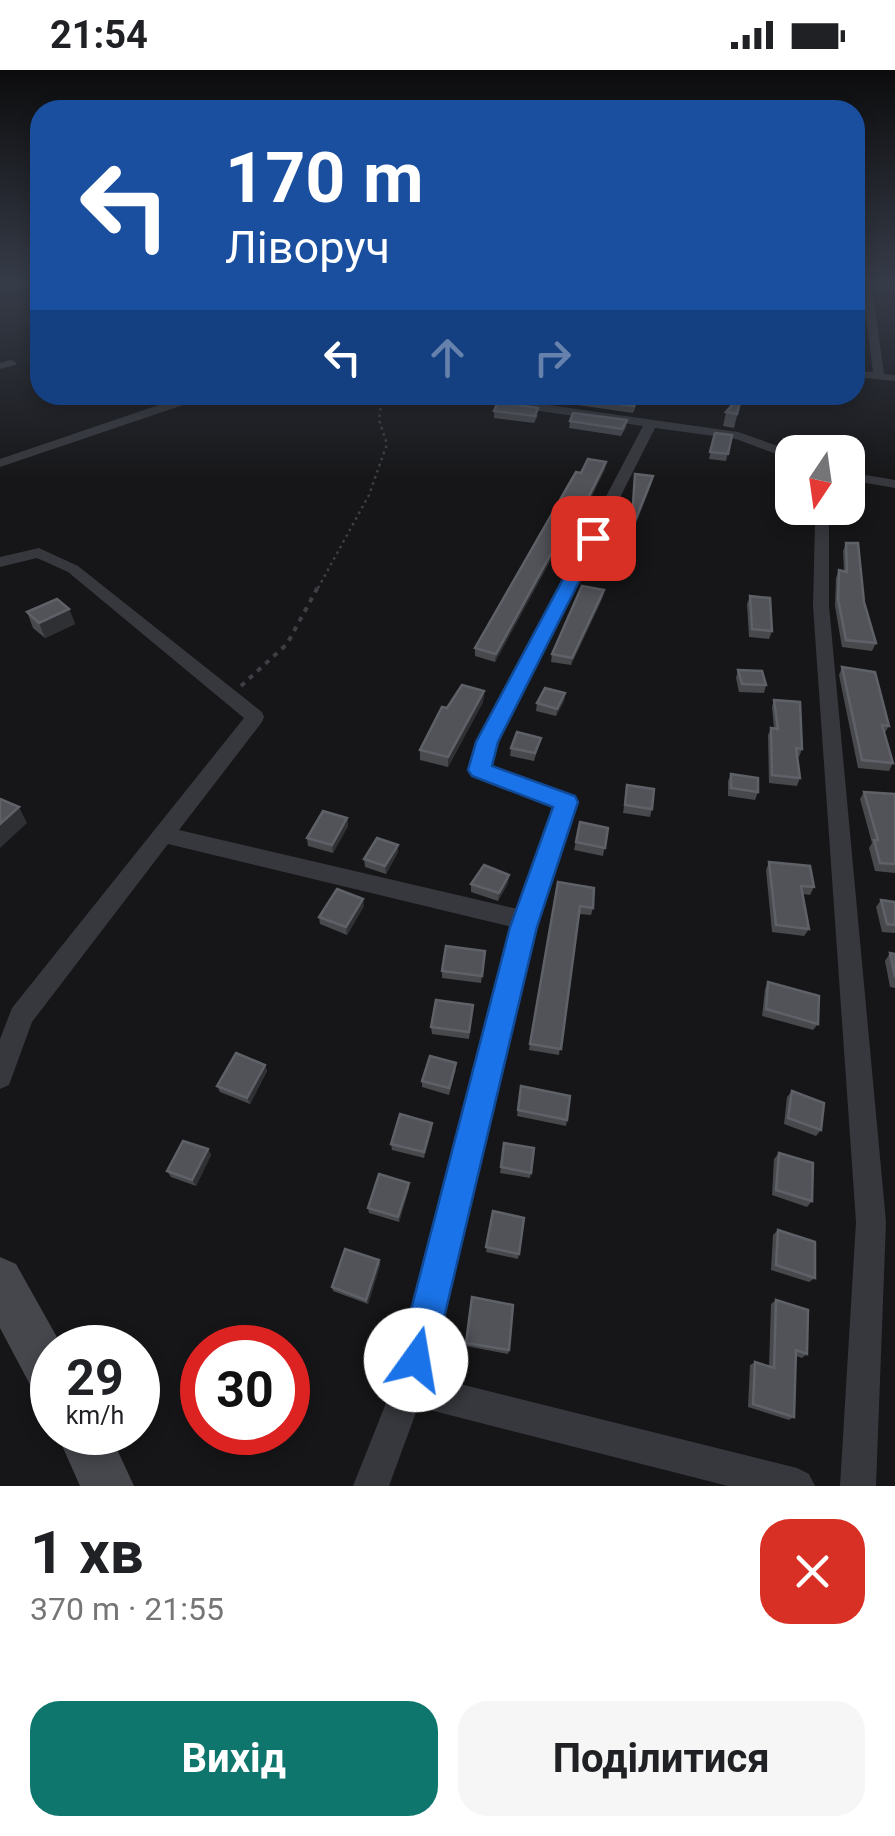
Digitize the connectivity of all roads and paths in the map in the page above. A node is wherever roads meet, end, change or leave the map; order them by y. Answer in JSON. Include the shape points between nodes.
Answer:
{"nodes":[{"id":1,"x":876,"y":348,"type":"edge"},
{"id":2,"x":865,"y":375,"type":"edge"},
{"id":3,"x":880,"y":377,"type":"junction"},
{"id":4,"x":895,"y":378,"type":"edge"},
{"id":5,"x":170,"y":405,"type":"edge"},
{"id":6,"x":381,"y":405,"type":"edge"},
{"id":7,"x":525,"y":405,"type":"edge"},
{"id":8,"x":652,"y":423,"type":"junction"},
{"id":9,"x":775,"y":450,"type":"edge"},
{"id":10,"x":0,"y":463,"type":"edge"},
{"id":11,"x":865,"y":482,"type":"edge"},
{"id":12,"x":895,"y":484,"type":"edge"},
{"id":13,"x":822,"y":525,"type":"edge"},
{"id":14,"x":0,"y":562,"type":"edge"},
{"id":15,"x":230,"y":696,"type":"junction"},
{"id":16,"x":166,"y":834,"type":"junction"},
{"id":17,"x":526,"y":921,"type":"junction"},
{"id":18,"x":0,"y":1076,"type":"edge"},
{"id":19,"x":12,"y":1300,"type":"edge"},
{"id":20,"x":30,"y":1335,"type":"edge"},
{"id":21,"x":409,"y":1388,"type":"junction"},
{"id":22,"x":92,"y":1455,"type":"edge"},
{"id":23,"x":108,"y":1486,"type":"edge"},
{"id":24,"x":371,"y":1486,"type":"edge"},
{"id":25,"x":797,"y":1486,"type":"edge"},
{"id":26,"x":858,"y":1486,"type":"edge"}],
"edges":[{"from":1,"to":3,"type":"street"},
{"from":2,"to":3,"type":"street"},
{"from":3,"to":4,"type":"street"},
{"from":5,"to":10,"type":"street"},
{"from":6,"to":15,"type":"path","via":[[388,444],[369,495],[287,644]]},
{"from":7,"to":8,"type":"street"},
{"from":8,"to":9,"type":"street","via":[[738,436]]},
{"from":8,"to":17,"type":"street","via":[[487,742],[480,770],[566,802]]},
{"from":11,"to":12,"type":"street"},
{"from":13,"to":26,"type":"street","via":[[821,606],[870,1222]]},
{"from":14,"to":15,"type":"street","via":[[39,553],[72,569]]},
{"from":15,"to":16,"type":"street","via":[[254,717]]},
{"from":16,"to":17,"type":"street"},
{"from":16,"to":18,"type":"street","via":[[21,1016]]},
{"from":17,"to":21,"type":"street"},
{"from":19,"to":20,"type":"main road"},
{"from":21,"to":24,"type":"street"},
{"from":21,"to":25,"type":"street"},
{"from":22,"to":23,"type":"main road"}]}
